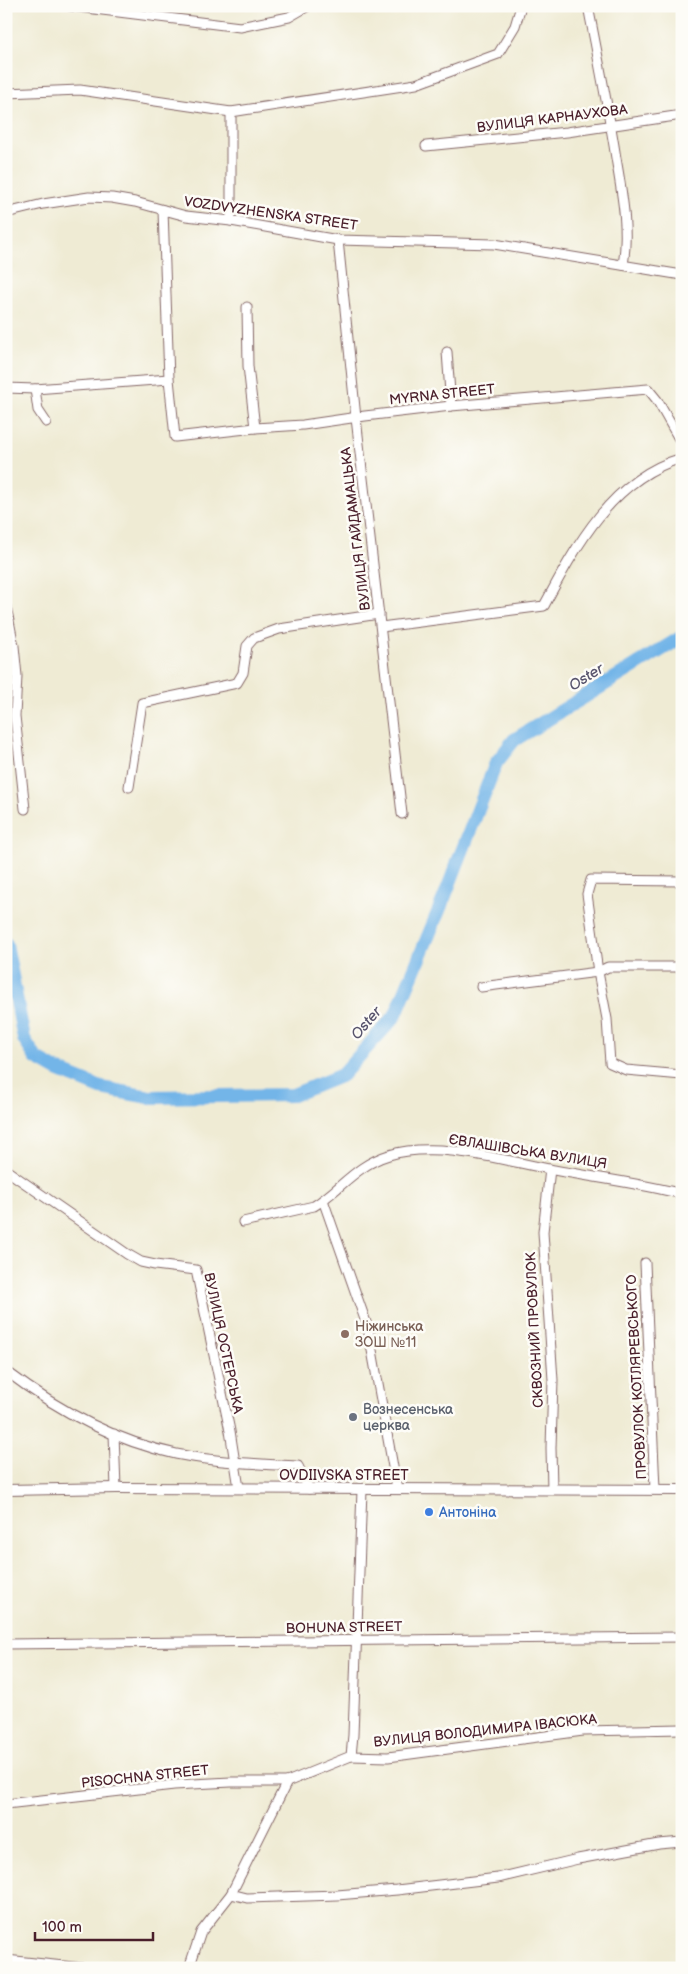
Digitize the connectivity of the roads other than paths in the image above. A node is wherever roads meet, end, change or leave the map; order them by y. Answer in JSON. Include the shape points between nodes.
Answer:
{"nodes":[{"id":1,"x":70,"y":6,"type":"edge"},
{"id":2,"x":308,"y":6,"type":"edge"},
{"id":3,"x":521,"y":6,"type":"edge"},
{"id":4,"x":588,"y":6,"type":"edge"},
{"id":5,"x":6,"y":93,"type":"edge"},
{"id":6,"x":231,"y":112,"type":"junction"},
{"id":7,"x":682,"y":115,"type":"edge"},
{"id":8,"x":611,"y":125,"type":"junction"},
{"id":9,"x":426,"y":146,"type":"dead end"},
{"id":10,"x":163,"y":210,"type":"junction"},
{"id":11,"x":6,"y":212,"type":"edge"},
{"id":12,"x":231,"y":221,"type":"junction"},
{"id":13,"x":338,"y":240,"type":"junction"},
{"id":14,"x":623,"y":265,"type":"junction"},
{"id":15,"x":682,"y":275,"type":"edge"},
{"id":16,"x":247,"y":307,"type":"dead end"},
{"id":17,"x":447,"y":352,"type":"dead end"},
{"id":18,"x":169,"y":379,"type":"junction"},
{"id":19,"x":7,"y":389,"type":"edge"},
{"id":20,"x":35,"y":389,"type":"junction"},
{"id":21,"x":451,"y":406,"type":"junction"},
{"id":22,"x":356,"y":418,"type":"junction"},
{"id":23,"x":46,"y":422,"type":"dead end"},
{"id":24,"x":255,"y":428,"type":"junction"},
{"id":25,"x":682,"y":444,"type":"edge"},
{"id":26,"x":682,"y":458,"type":"edge"},
{"id":27,"x":6,"y":606,"type":"edge"},
{"id":28,"x":380,"y":614,"type":"junction"},
{"id":29,"x":381,"y":628,"type":"junction"},
{"id":30,"x":129,"y":788,"type":"dead end"},
{"id":31,"x":25,"y":809,"type":"dead end"},
{"id":32,"x":402,"y":814,"type":"dead end"},
{"id":33,"x":682,"y":881,"type":"edge"},
{"id":34,"x":682,"y":966,"type":"edge"},
{"id":35,"x":598,"y":972,"type":"junction"},
{"id":36,"x":481,"y":987,"type":"dead end"},
{"id":37,"x":682,"y":1075,"type":"edge"},
{"id":38,"x":550,"y":1169,"type":"junction"},
{"id":39,"x":6,"y":1170,"type":"edge"},
{"id":40,"x":682,"y":1194,"type":"edge"},
{"id":41,"x":323,"y":1200,"type":"junction"},
{"id":42,"x":243,"y":1222,"type":"dead end"},
{"id":43,"x":645,"y":1263,"type":"dead end"},
{"id":44,"x":6,"y":1371,"type":"edge"},
{"id":45,"x":114,"y":1434,"type":"junction"},
{"id":46,"x":235,"y":1462,"type":"junction"},
{"id":47,"x":116,"y":1488,"type":"junction"},
{"id":48,"x":239,"y":1488,"type":"junction"},
{"id":49,"x":397,"y":1488,"type":"junction"},
{"id":50,"x":309,"y":1489,"type":"junction"},
{"id":51,"x":552,"y":1489,"type":"junction"},
{"id":52,"x":655,"y":1489,"type":"junction"},
{"id":53,"x":6,"y":1490,"type":"edge"},
{"id":54,"x":362,"y":1490,"type":"junction"},
{"id":55,"x":682,"y":1490,"type":"edge"},
{"id":56,"x":682,"y":1637,"type":"edge"},
{"id":57,"x":357,"y":1640,"type":"junction"},
{"id":58,"x":6,"y":1644,"type":"edge"},
{"id":59,"x":682,"y":1730,"type":"edge"},
{"id":60,"x":351,"y":1756,"type":"junction"},
{"id":61,"x":288,"y":1782,"type":"junction"},
{"id":62,"x":6,"y":1804,"type":"edge"},
{"id":63,"x":682,"y":1842,"type":"edge"},
{"id":64,"x":231,"y":1894,"type":"junction"},
{"id":65,"x":6,"y":1960,"type":"edge"},
{"id":66,"x":83,"y":1968,"type":"edge"},
{"id":67,"x":189,"y":1968,"type":"edge"}],
"edges":[{"from":1,"to":2,"type":"street","via":[[240,28],[289,17]]},
{"from":3,"to":6,"type":"street","via":[[515,26],[498,54],[416,84]]},
{"from":4,"to":8,"type":"street"},
{"from":5,"to":6,"type":"street","via":[[80,90]]},
{"from":6,"to":12,"type":"street"},
{"from":7,"to":8,"type":"street","name":"ВУЛИЦЯ КАРНАУХОВА"},
{"from":8,"to":9,"type":"street","name":"ВУЛИЦЯ КАРНАУХОВА"},
{"from":8,"to":14,"type":"street","via":[[626,229]]},
{"from":10,"to":11,"type":"street","name":"VOZDVYZHENSKA STREET","via":[[128,200],[88,196]]},
{"from":10,"to":12,"type":"street","name":"VOZDVYZHENSKA STREET"},
{"from":10,"to":18,"type":"street"},
{"from":12,"to":13,"type":"street","name":"VOZDVYZHENSKA STREET"},
{"from":13,"to":14,"type":"street","name":"VOZDVYZHENSKA STREET","via":[[494,244]]},
{"from":13,"to":22,"type":"street","name":"ВУЛИЦЯ ГАЙДАМАЦЬКА"},
{"from":14,"to":15,"type":"street","name":"VOZDVYZHENSKA STREET"},
{"from":16,"to":24,"type":"street","via":[[248,366]]},
{"from":17,"to":21,"type":"street"},
{"from":18,"to":20,"type":"street"},
{"from":18,"to":24,"type":"street","name":"MYRNA STREET","via":[[175,437]]},
{"from":19,"to":20,"type":"street"},
{"from":20,"to":23,"type":"street","via":[[38,410]]},
{"from":21,"to":22,"type":"street","name":"MYRNA STREET"},
{"from":21,"to":25,"type":"street","name":"MYRNA STREET","via":[[648,389]]},
{"from":22,"to":24,"type":"street","name":"MYRNA STREET"},
{"from":22,"to":28,"type":"street","name":"ВУЛИЦЯ ГАЙДАМАЦЬКА"},
{"from":26,"to":29,"type":"street","via":[[644,474],[603,512],[572,555],[544,606]]},
{"from":27,"to":31,"type":"street","via":[[17,676],[15,716]]},
{"from":28,"to":29,"type":"street","name":"ВУЛИЦЯ ГАЙДАМАЦЬКА"},
{"from":28,"to":30,"type":"street","via":[[279,629],[254,638],[247,646],[243,673],[237,683],[142,703]]},
{"from":29,"to":32,"type":"street","name":"ВУЛИЦЯ ГАЙДАМАЦЬКА"},
{"from":33,"to":35,"type":"street","via":[[591,880],[587,894]]},
{"from":34,"to":35,"type":"street","via":[[608,967]]},
{"from":35,"to":36,"type":"street"},
{"from":35,"to":37,"type":"street","via":[[607,1019],[610,1063],[626,1070]]},
{"from":38,"to":40,"type":"street","name":"ЄВЛАШІВСЬКА ВУЛИЦЯ","via":[[627,1181]]},
{"from":38,"to":41,"type":"street","name":"ЄВЛАШІВСЬКА ВУЛИЦЯ","via":[[465,1153],[406,1151],[370,1163],[350,1175]]},
{"from":38,"to":51,"type":"street","name":"СКВОЗНИЙ ПРОВУЛОК","via":[[543,1232],[553,1380]]},
{"from":39,"to":46,"type":"street","name":"ВУЛИЦЯ ОСТЕРСЬКА","via":[[127,1254],[148,1264],[196,1270]]},
{"from":41,"to":42,"type":"street","name":"ЄВЛАШІВСЬКА ВУЛИЦЯ","via":[[314,1206]]},
{"from":41,"to":49,"type":"street","via":[[368,1328]]},
{"from":43,"to":52,"type":"street","name":"ПРОВУЛОК КОТЛЯРЕВСЬКОГО"},
{"from":44,"to":45,"type":"street","via":[[33,1392]]},
{"from":45,"to":46,"type":"street","via":[[176,1454]]},
{"from":45,"to":47,"type":"street"},
{"from":46,"to":48,"type":"street","name":"ВУЛИЦЯ ОСТЕРСЬКА"},
{"from":46,"to":50,"type":"street","via":[[298,1466]]},
{"from":47,"to":48,"type":"main road","name":"OVDIIVSKA STREET"},
{"from":47,"to":53,"type":"main road","name":"OVDIIVSKA STREET"},
{"from":48,"to":50,"type":"main road","name":"OVDIIVSKA STREET"},
{"from":49,"to":51,"type":"main road","name":"OVDIIVSKA STREET"},
{"from":49,"to":54,"type":"main road","name":"OVDIIVSKA STREET"},
{"from":50,"to":54,"type":"main road","name":"OVDIIVSKA STREET"},
{"from":51,"to":52,"type":"main road","name":"OVDIIVSKA STREET"},
{"from":52,"to":55,"type":"main road","name":"OVDIIVSKA STREET"},
{"from":54,"to":57,"type":"street"},
{"from":56,"to":57,"type":"street","name":"BOHUNA STREET"},
{"from":57,"to":58,"type":"street","name":"BOHUNA STREET"},
{"from":57,"to":60,"type":"street"},
{"from":59,"to":60,"type":"street","name":"ВУЛИЦЯ ВОЛОДИМИРА ІВАСЮКА","via":[[583,1731],[388,1757]]},
{"from":60,"to":61,"type":"street"},
{"from":61,"to":62,"type":"street","name":"PISOCHNA STREET","via":[[174,1785]]},
{"from":61,"to":64,"type":"street"},
{"from":63,"to":64,"type":"street","via":[[596,1856],[498,1878],[397,1890],[247,1898]]},
{"from":64,"to":67,"type":"street","via":[[201,1932]]},
{"from":65,"to":66,"type":"street"}]}
